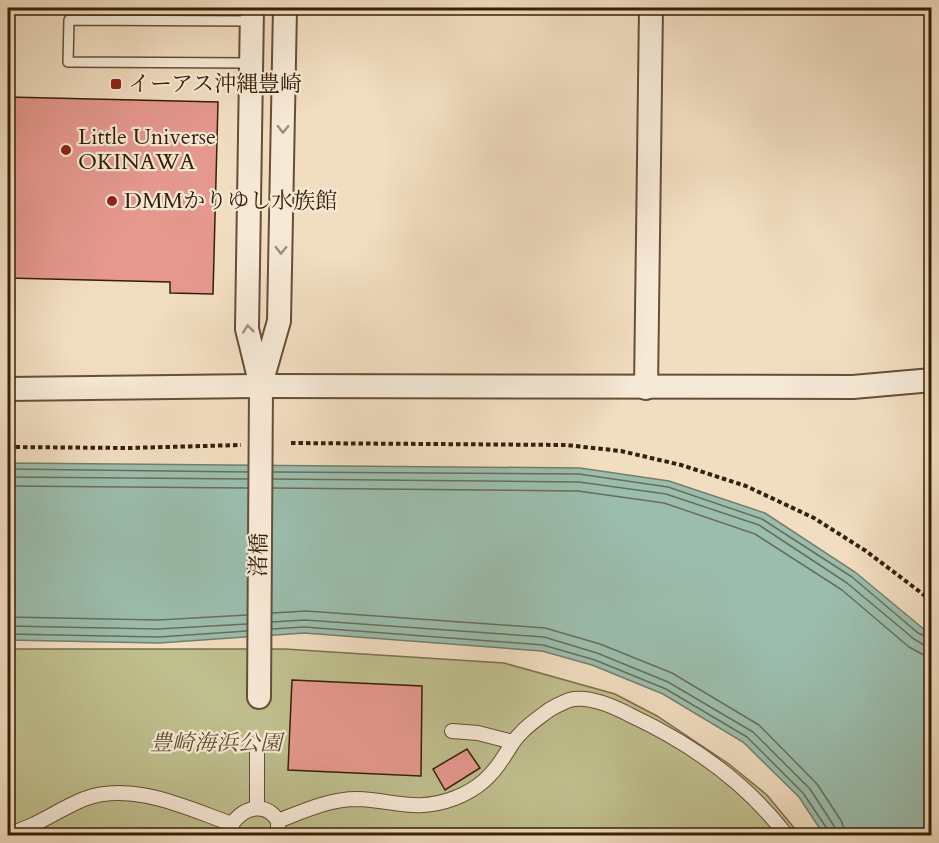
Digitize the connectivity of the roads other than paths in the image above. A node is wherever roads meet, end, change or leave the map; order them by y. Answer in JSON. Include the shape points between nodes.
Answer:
{"nodes":[{"id":1,"x":285,"y":8,"type":"edge"},
{"id":2,"x":651,"y":8,"type":"edge"},
{"id":3,"x":252,"y":14,"type":"edge"},
{"id":4,"x":251,"y":63,"type":"junction"},
{"id":5,"x":932,"y":380,"type":"edge"},
{"id":6,"x":261,"y":386,"type":"junction"},
{"id":7,"x":646,"y":388,"type":"junction"},
{"id":8,"x":8,"y":389,"type":"edge"},
{"id":9,"x":259,"y":697,"type":"dead end"},
{"id":10,"x":452,"y":731,"type":"dead end"},
{"id":11,"x":513,"y":742,"type":"junction"},
{"id":12,"x":257,"y":746,"type":"dead end"},
{"id":13,"x":257,"y":807,"type":"junction"},
{"id":14,"x":278,"y":821,"type":"junction"},
{"id":15,"x":232,"y":830,"type":"edge"},
{"id":16,"x":8,"y":834,"type":"edge"},
{"id":17,"x":278,"y":836,"type":"edge"},
{"id":18,"x":787,"y":836,"type":"edge"}],
"edges":[{"from":1,"to":6,"type":"street","one_way":true,"via":[[279,321]]},
{"from":2,"to":7,"type":"street"},
{"from":3,"to":4,"type":"street"},
{"from":3,"to":4,"type":"lane","via":[[69,20],[68,62]]},
{"from":6,"to":4,"type":"street","one_way":true,"via":[[247,329]]},
{"from":5,"to":7,"type":"street","via":[[853,387]]},
{"from":6,"to":7,"type":"street"},
{"from":6,"to":8,"type":"street"},
{"from":6,"to":9,"type":"street","name":"渚橋","via":[[251,451]]},
{"from":10,"to":11,"type":"street"},
{"from":11,"to":14,"type":"street","via":[[489,778],[453,799],[429,806],[339,800]]},
{"from":11,"to":18,"type":"street","via":[[552,708],[565,702],[574,699],[607,705],[658,728],[710,761],[745,790]]},
{"from":12,"to":13,"type":"street"},
{"from":13,"to":14,"type":"street"},
{"from":13,"to":15,"type":"street","via":[[243,811]]},
{"from":14,"to":17,"type":"street"},
{"from":15,"to":16,"type":"street","via":[[154,798],[118,793],[83,800]]}]}
